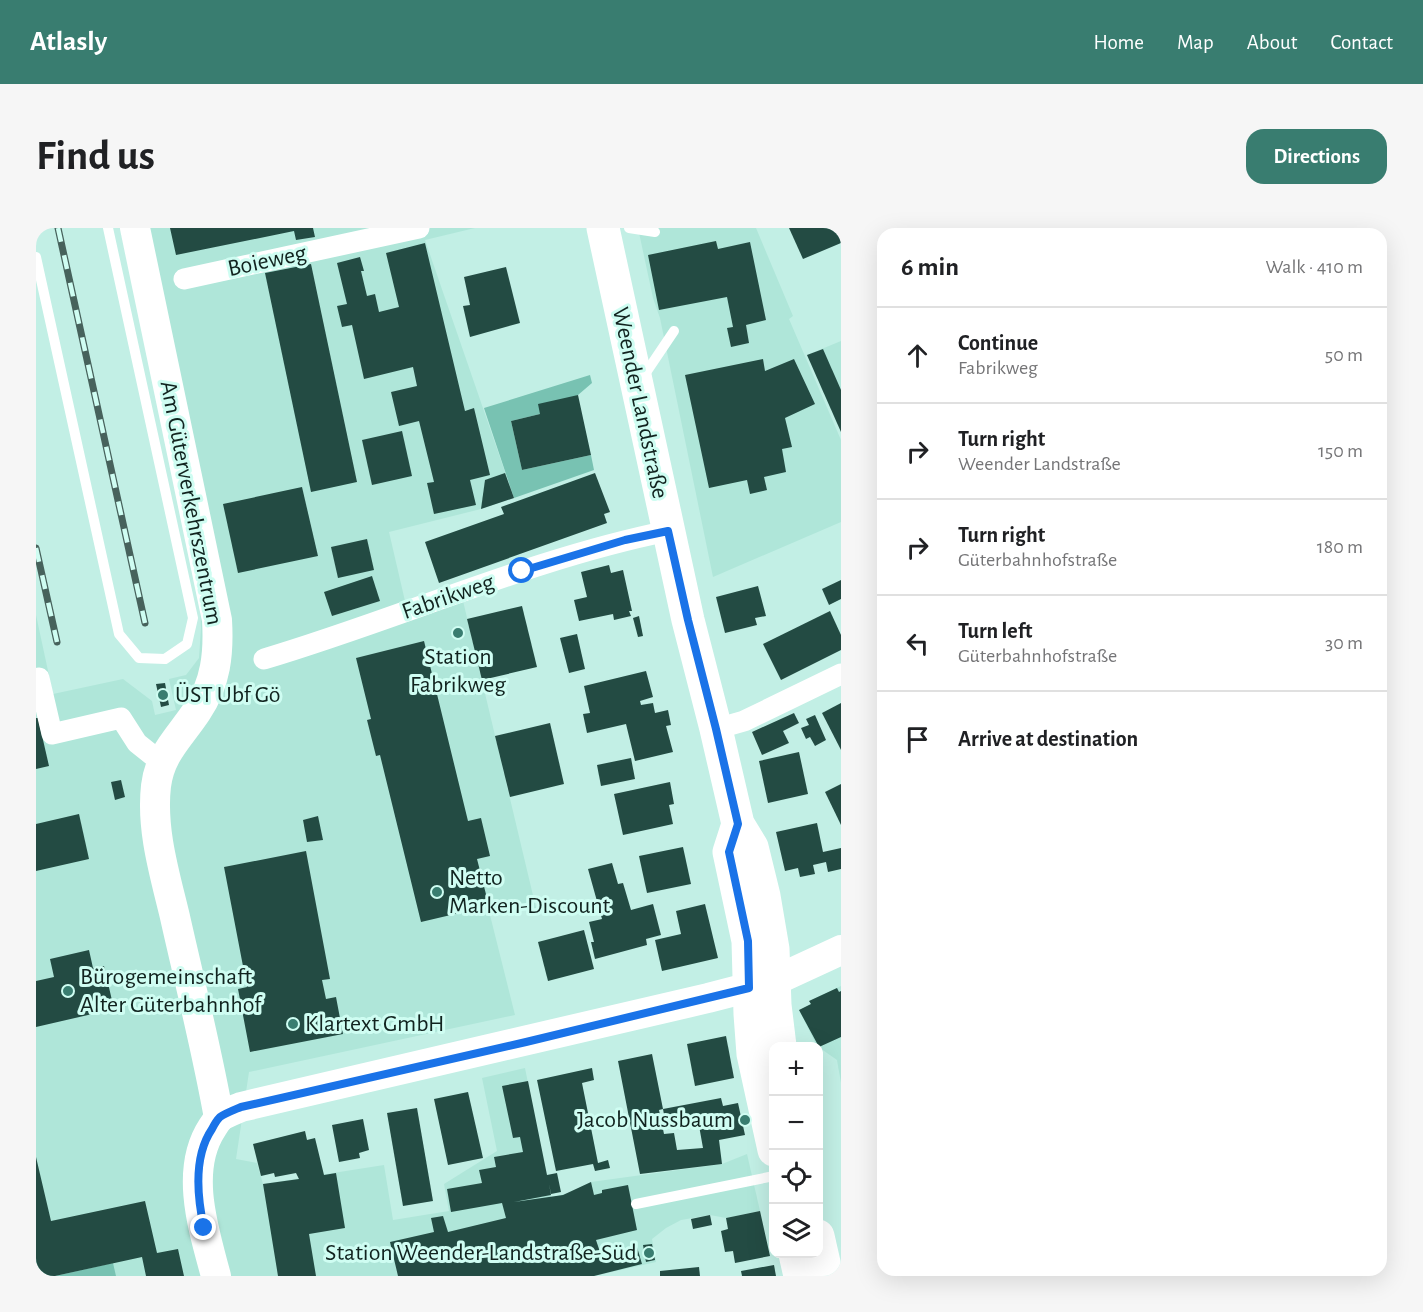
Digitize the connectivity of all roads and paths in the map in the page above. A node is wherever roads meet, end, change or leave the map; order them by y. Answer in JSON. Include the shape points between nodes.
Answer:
{"nodes":[{"id":1,"x":108,"y":228,"type":"edge"},
{"id":2,"x":135,"y":228,"type":"edge"},
{"id":3,"x":419,"y":228,"type":"edge"},
{"id":4,"x":603,"y":228,"type":"edge"},
{"id":5,"x":630,"y":228,"type":"edge"},
{"id":6,"x":655,"y":232,"type":"dead end"},
{"id":7,"x":36,"y":257,"type":"edge"},
{"id":8,"x":184,"y":279,"type":"dead end"},
{"id":9,"x":674,"y":331,"type":"dead end"},
{"id":10,"x":644,"y":377,"type":"dead end"},
{"id":11,"x":668,"y":531,"type":"junction"},
{"id":12,"x":264,"y":659,"type":"dead end"},
{"id":13,"x":841,"y":674,"type":"edge"},
{"id":14,"x":39,"y":678,"type":"dead end"},
{"id":15,"x":716,"y":729,"type":"junction"},
{"id":16,"x":162,"y":763,"type":"junction"},
{"id":17,"x":841,"y":938,"type":"edge"},
{"id":18,"x":841,"y":951,"type":"edge"},
{"id":19,"x":766,"y":980,"type":"junction"},
{"id":20,"x":779,"y":1042,"type":"edge"},
{"id":21,"x":219,"y":1118,"type":"junction"},
{"id":22,"x":769,"y":1127,"type":"edge"},
{"id":23,"x":769,"y":1177,"type":"edge"},
{"id":24,"x":636,"y":1204,"type":"dead end"},
{"id":25,"x":823,"y":1256,"type":"edge"},
{"id":26,"x":796,"y":1258,"type":"edge"},
{"id":27,"x":216,"y":1276,"type":"edge"},
{"id":28,"x":800,"y":1276,"type":"edge"},
{"id":29,"x":827,"y":1276,"type":"edge"}],
"edges":[{"from":1,"to":7,"type":"lane","via":[[193,618],[187,644],[165,659],[139,658],[119,634]]},
{"from":2,"to":16,"type":"street","name":"Am Güterverkehrszentrum","via":[[218,632],[216,666],[207,693]]},
{"from":3,"to":8,"type":"street","name":"Boieweg"},
{"from":4,"to":11,"type":"main road","name":"Weender Landstraße"},
{"from":5,"to":6,"type":"lane"},
{"from":9,"to":10,"type":"lane"},
{"from":11,"to":12,"type":"street","name":"Fabrikweg","via":[[522,571]]},
{"from":11,"to":15,"type":"main road","name":"Weender Landstraße"},
{"from":13,"to":15,"type":"street","via":[[744,721]]},
{"from":14,"to":16,"type":"street","via":[[52,734],[122,718],[137,742]]},
{"from":15,"to":19,"type":"main road","name":"Weender Landstraße","via":[[738,824],[753,847],[770,925]]},
{"from":16,"to":21,"type":"street","name":"Am Güterverkehrszentrum","via":[[155,800],[162,859]]},
{"from":17,"to":19,"type":"street"},
{"from":18,"to":19,"type":"street"},
{"from":19,"to":20,"type":"main road","name":"Weender Landstraße"},
{"from":19,"to":21,"type":"street","via":[[526,1042],[241,1107]]},
{"from":19,"to":22,"type":"main road","name":"Weender Landstraße","via":[[753,1054]]},
{"from":21,"to":27,"type":"street","via":[[205,1139],[198,1181],[200,1209]]},
{"from":23,"to":24,"type":"lane"},
{"from":25,"to":29,"type":"main road"},
{"from":26,"to":28,"type":"main road"}]}
